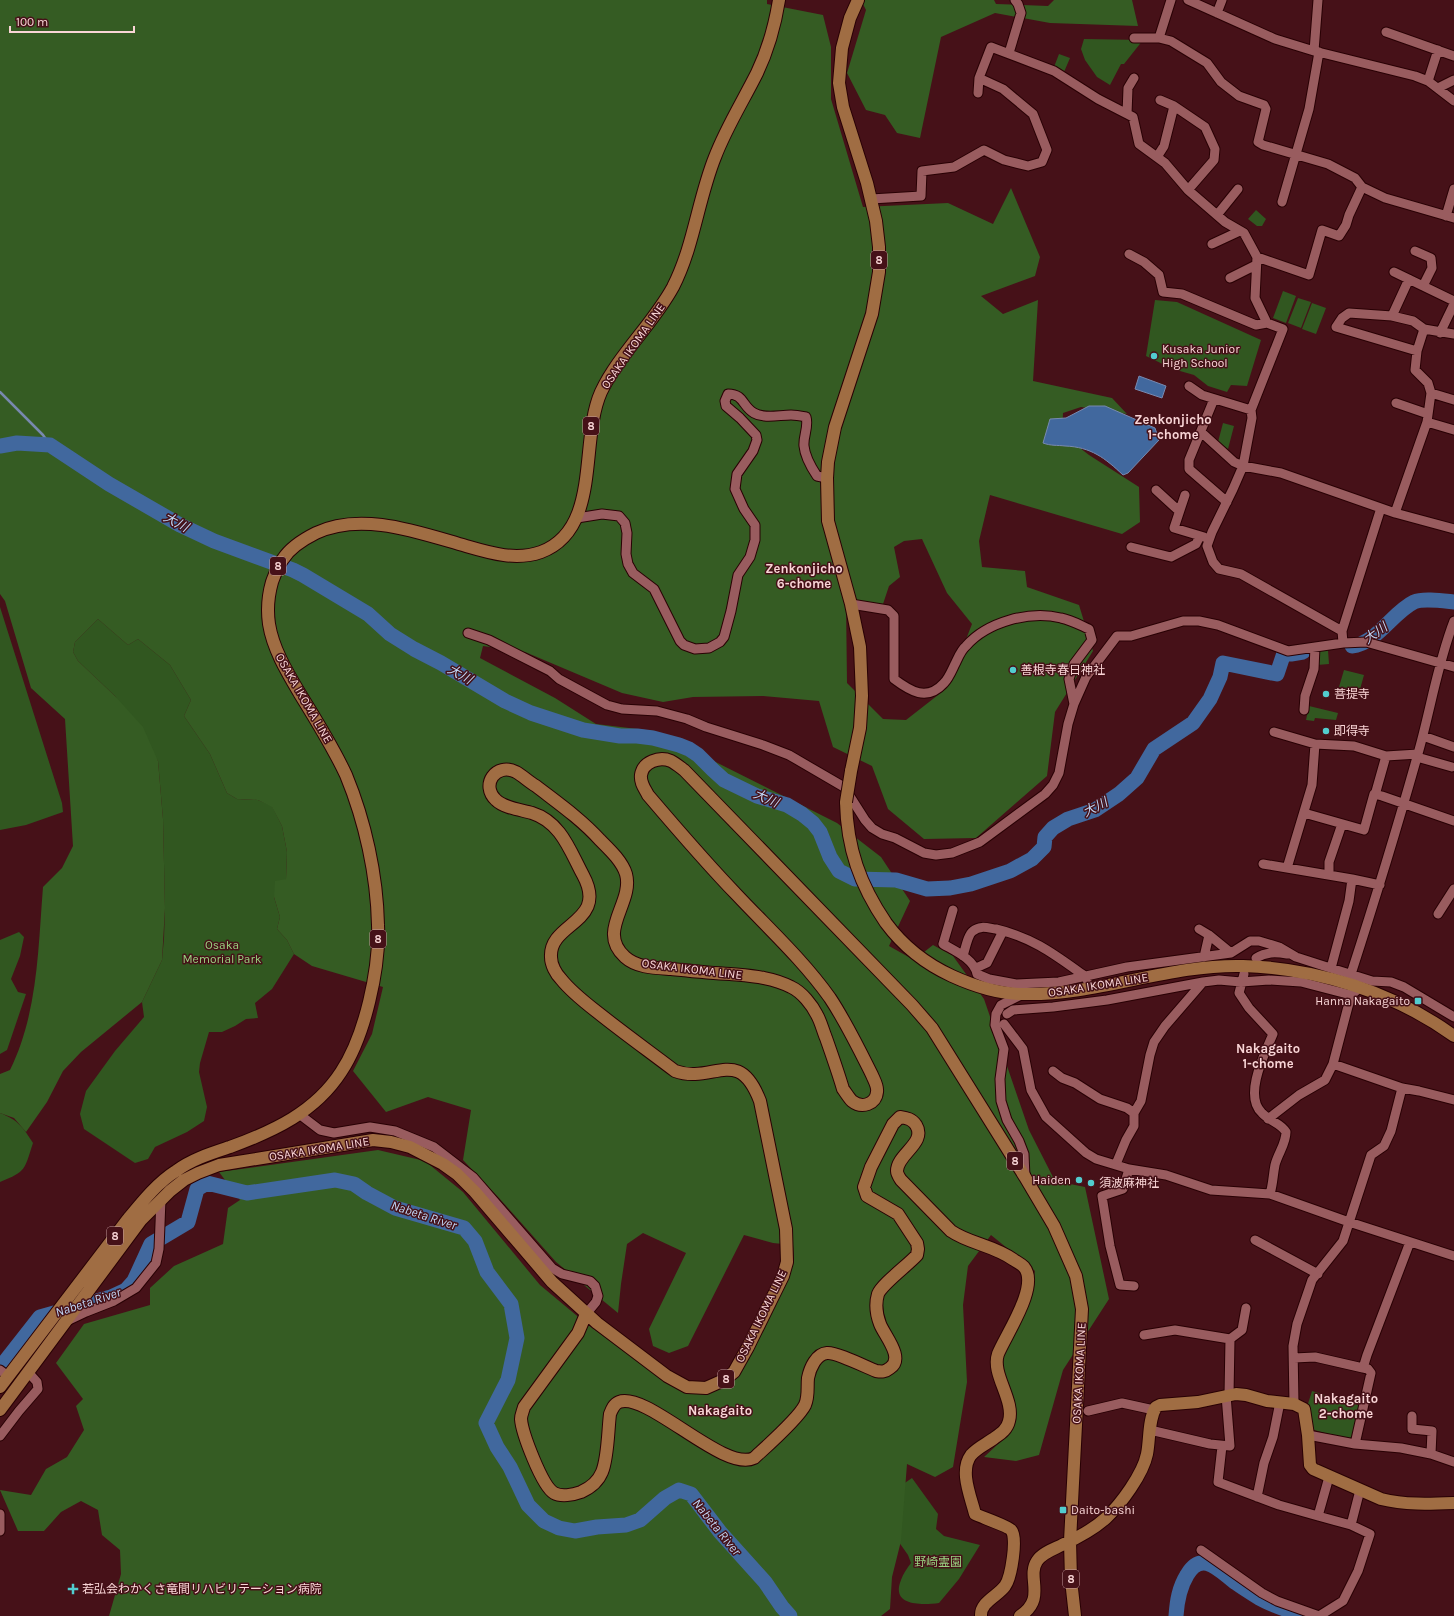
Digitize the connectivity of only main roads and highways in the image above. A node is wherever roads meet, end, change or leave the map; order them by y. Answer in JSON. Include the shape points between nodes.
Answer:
{"nodes":[{"id":1,"x":779,"y":0,"type":"edge"},
{"id":2,"x":858,"y":0,"type":"edge"},
{"id":3,"x":1454,"y":1036,"type":"edge"},
{"id":4,"x":586,"y":1314,"type":"junction"},
{"id":5,"x":4,"y":1373,"type":"edge"},
{"id":6,"x":0,"y":1387,"type":"edge"},
{"id":7,"x":0,"y":1410,"type":"edge"},
{"id":8,"x":1454,"y":1503,"type":"edge"},
{"id":9,"x":1070,"y":1541,"type":"junction"},
{"id":10,"x":981,"y":1616,"type":"edge"},
{"id":11,"x":1020,"y":1616,"type":"edge"},
{"id":12,"x":1075,"y":1616,"type":"edge"}],
"edges":[{"from":1,"to":5,"type":"main road","name":"OSAKA IKOMA LINE","number":"8","via":[[770,40],[759,68],[714,159],[675,284],[613,371],[594,410],[584,493],[577,518],[565,536],[540,552],[513,556],[488,553],[388,526],[360,523],[342,525],[325,529],[308,538],[283,558],[275,572],[268,607],[272,640],[332,746],[346,777],[368,848],[378,928],[366,1016],[356,1045],[342,1071],[312,1105],[271,1131],[198,1158],[174,1172],[128,1219],[62,1307]]},
{"from":2,"to":3,"type":"main road","name":"OSAKA IKOMA LINE","number":"8","bridge":true,"via":[[842,48],[839,83],[843,107],[872,202],[879,247],[879,272],[872,314],[835,427],[827,478],[828,521],[860,647],[860,728],[846,802],[847,826],[861,880],[873,903],[892,931],[918,956],[965,982],[988,989],[1022,994],[1063,992],[1205,967],[1267,967],[1326,977],[1356,991],[1377,994],[1417,1012]]},
{"from":4,"to":7,"type":"main road","name":"OSAKA IKOMA LINE","number":"8","via":[[552,1282],[475,1192],[444,1164],[424,1153],[391,1142],[373,1140],[352,1143],[219,1166],[198,1172],[184,1180],[141,1220]]},
{"from":4,"to":9,"type":"main road","name":"OSAKA IKOMA LINE","number":"8","via":[[667,1376],[688,1387],[706,1388],[734,1372],[744,1354],[783,1276],[787,1262],[786,1229],[760,1101],[747,1077],[730,1069],[692,1075],[675,1071],[578,997],[559,978],[551,957],[553,945],[588,907],[590,894],[587,882],[555,826],[540,816],[499,803],[492,796],[489,785],[491,777],[497,771],[514,771],[566,808],[624,867],[627,884],[613,935],[625,958],[646,967],[767,978],[794,988],[818,1017],[848,1097],[862,1105],[869,1104],[875,1099],[877,1091],[876,1083],[831,999],[813,975],[648,796],[641,774],[646,765],[662,759],[671,761],[684,770],[907,999],[932,1028],[1054,1226],[1076,1276],[1082,1309]]},
{"from":4,"to":10,"type":"main road","via":[[578,1333],[524,1407],[521,1417],[540,1475],[548,1489],[555,1494],[576,1494],[588,1489],[597,1481],[603,1471],[610,1414],[619,1402],[628,1401],[663,1417],[741,1461],[754,1458],[804,1406],[811,1367],[822,1355],[837,1355],[883,1372],[895,1363],[893,1349],[876,1314],[878,1294],[917,1255],[917,1242],[898,1214],[867,1196],[864,1187],[871,1167],[893,1124],[900,1117],[914,1122],[919,1129],[917,1141],[903,1156],[899,1165],[897,1172],[900,1180],[959,1237],[1004,1254],[1024,1267],[1026,1274],[1027,1283],[1022,1307],[997,1356],[1009,1406],[1008,1424],[1002,1433],[977,1450],[967,1464],[967,1480],[975,1514],[1011,1529],[1014,1535],[1009,1577],[1005,1586],[984,1605],[980,1612]]},
{"from":5,"to":6,"type":"main road","name":"OSAKA IKOMA LINE","number":"8"},
{"from":8,"to":9,"type":"main road","via":[[1405,1503],[1381,1499],[1328,1477],[1310,1465],[1304,1409],[1294,1404],[1267,1401],[1246,1395],[1228,1395],[1198,1402],[1156,1406],[1145,1463],[1129,1489],[1106,1518]]},
{"from":9,"to":11,"type":"main road","via":[[1036,1562],[1034,1597],[1030,1606]]},
{"from":9,"to":12,"type":"main road","name":"OSAKA IKOMA LINE","number":"8"}]}
